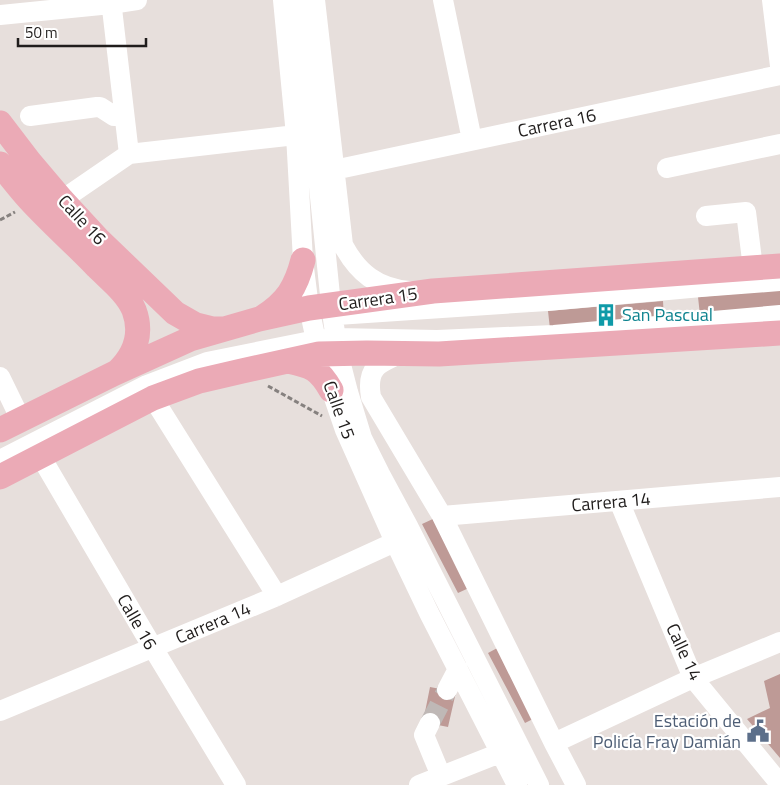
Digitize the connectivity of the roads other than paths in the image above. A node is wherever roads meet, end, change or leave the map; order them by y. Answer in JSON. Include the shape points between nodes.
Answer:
{"nodes":[{"id":1,"x":71,"y":0,"type":"edge"},
{"id":2,"x":137,"y":0,"type":"edge"},
{"id":3,"x":283,"y":0,"type":"edge"},
{"id":4,"x":300,"y":0,"type":"edge"},
{"id":5,"x":314,"y":0,"type":"edge"},
{"id":6,"x":443,"y":0,"type":"edge"},
{"id":7,"x":772,"y":0,"type":"edge"},
{"id":8,"x":111,"y":2,"type":"edge"},
{"id":9,"x":0,"y":6,"type":"edge"},
{"id":10,"x":0,"y":14,"type":"edge"},
{"id":11,"x":780,"y":66,"type":"edge"},
{"id":12,"x":780,"y":75,"type":"edge"},
{"id":13,"x":30,"y":116,"type":"dead end"},
{"id":14,"x":124,"y":116,"type":"junction"},
{"id":15,"x":0,"y":122,"type":"edge"},
{"id":16,"x":296,"y":135,"type":"junction"},
{"id":17,"x":0,"y":140,"type":"edge"},
{"id":18,"x":472,"y":140,"type":"junction"},
{"id":19,"x":780,"y":144,"type":"edge"},
{"id":20,"x":128,"y":154,"type":"junction"},
{"id":21,"x":0,"y":164,"type":"edge"},
{"id":22,"x":667,"y":168,"type":"dead end"},
{"id":23,"x":334,"y":170,"type":"junction"},
{"id":24,"x":62,"y":200,"type":"junction"},
{"id":25,"x":706,"y":216,"type":"dead end"},
{"id":26,"x":303,"y":260,"type":"junction"},
{"id":27,"x":780,"y":266,"type":"edge"},
{"id":28,"x":753,"y":268,"type":"junction"},
{"id":29,"x":780,"y":281,"type":"edge"},
{"id":30,"x":424,"y":292,"type":"junction"},
{"id":31,"x":321,"y":312,"type":"junction"},
{"id":32,"x":780,"y":315,"type":"edge"},
{"id":33,"x":259,"y":319,"type":"junction"},
{"id":34,"x":228,"y":329,"type":"junction"},
{"id":35,"x":780,"y":333,"type":"edge"},
{"id":36,"x":194,"y":342,"type":"junction"},
{"id":37,"x":327,"y":346,"type":"junction"},
{"id":38,"x":402,"y":353,"type":"junction"},
{"id":39,"x":288,"y":361,"type":"junction"},
{"id":40,"x":115,"y":373,"type":"junction"},
{"id":41,"x":0,"y":377,"type":"edge"},
{"id":42,"x":332,"y":390,"type":"junction"},
{"id":43,"x":153,"y":398,"type":"junction"},
{"id":44,"x":11,"y":425,"type":"edge"},
{"id":45,"x":0,"y":441,"type":"edge"},
{"id":46,"x":41,"y":456,"type":"junction"},
{"id":47,"x":0,"y":460,"type":"edge"},
{"id":48,"x":0,"y":477,"type":"edge"},
{"id":49,"x":780,"y":487,"type":"edge"},
{"id":50,"x":619,"y":501,"type":"junction"},
{"id":51,"x":442,"y":516,"type":"junction"},
{"id":52,"x":395,"y":542,"type":"junction"},
{"id":53,"x":277,"y":596,"type":"junction"},
{"id":54,"x":780,"y":642,"type":"edge"},
{"id":55,"x":153,"y":648,"type":"junction"},
{"id":56,"x":458,"y":669,"type":"junction"},
{"id":57,"x":693,"y":678,"type":"junction"},
{"id":58,"x":447,"y":690,"type":"tunnel mouth"},
{"id":59,"x":0,"y":711,"type":"edge"},
{"id":60,"x":430,"y":723,"type":"tunnel mouth"},
{"id":61,"x":554,"y":743,"type":"junction"},
{"id":62,"x":500,"y":753,"type":"junction"},
{"id":63,"x":441,"y":776,"type":"junction"},
{"id":64,"x":780,"y":784,"type":"edge"},
{"id":65,"x":236,"y":785,"type":"edge"},
{"id":66,"x":419,"y":785,"type":"edge"},
{"id":67,"x":516,"y":785,"type":"edge"},
{"id":68,"x":539,"y":785,"type":"edge"},
{"id":69,"x":576,"y":785,"type":"edge"}],
"edges":[{"from":1,"to":9,"type":"street"},
{"from":2,"to":8,"type":"street"},
{"from":3,"to":16,"type":"street","name":"Calle 15"},
{"from":4,"to":31,"type":"street"},
{"from":5,"to":23,"type":"street"},
{"from":6,"to":18,"type":"street"},
{"from":7,"to":11,"type":"street"},
{"from":8,"to":10,"type":"street"},
{"from":8,"to":14,"type":"street"},
{"from":12,"to":18,"type":"street","name":"Carrera 16"},
{"from":13,"to":14,"type":"street","via":[[100,107],[114,116]]},
{"from":14,"to":20,"type":"street"},
{"from":15,"to":24,"type":"main road","name":"Calle 16"},
{"from":16,"to":20,"type":"street"},
{"from":16,"to":26,"type":"street","name":"Calle 15"},
{"from":17,"to":36,"type":"street","via":[[18,165],[93,246]]},
{"from":18,"to":23,"type":"street","name":"Carrera 16"},
{"from":19,"to":22,"type":"street"},
{"from":20,"to":24,"type":"street"},
{"from":21,"to":40,"type":"main road","name":"Calle 16","via":[[30,200],[126,297],[133,309],[137,320],[136,344],[132,354]]},
{"from":23,"to":30,"type":"street","via":[[343,245],[349,256],[358,268],[379,284],[395,290]]},
{"from":24,"to":34,"type":"main road","name":"Calle 16","via":[[175,313],[212,329]]},
{"from":25,"to":28,"type":"street","via":[[746,212]]},
{"from":26,"to":31,"type":"street","name":"Calle 15"},
{"from":26,"to":33,"type":"main road","via":[[298,279],[288,295],[275,310]]},
{"from":27,"to":28,"type":"main road","name":"Carrera 15"},
{"from":28,"to":30,"type":"main road","name":"Carrera 15"},
{"from":29,"to":31,"type":"street","via":[[553,300]]},
{"from":30,"to":31,"type":"main road","name":"Carrera 15"},
{"from":31,"to":33,"type":"main road","name":"Carrera 15"},
{"from":31,"to":36,"type":"street"},
{"from":31,"to":37,"type":"street","name":"Calle 15"},
{"from":32,"to":37,"type":"street","via":[[554,334]]},
{"from":33,"to":34,"type":"main road","name":"Carrera 15"},
{"from":34,"to":36,"type":"main road","name":"Carrera 15"},
{"from":35,"to":38,"type":"main road","via":[[439,354]]},
{"from":36,"to":40,"type":"main road","name":"Carrera 15"},
{"from":36,"to":45,"type":"street"},
{"from":37,"to":38,"type":"main road"},
{"from":37,"to":39,"type":"main road"},
{"from":37,"to":42,"type":"street","name":"Calle 15"},
{"from":37,"to":47,"type":"street","via":[[207,362],[147,385]]},
{"from":37,"to":68,"type":"street","via":[[348,392],[362,438]]},
{"from":38,"to":51,"type":"street","name":"Calle 15","via":[[374,368],[369,386],[371,397]]},
{"from":39,"to":42,"type":"main road","via":[[309,366]]},
{"from":39,"to":43,"type":"main road","via":[[199,381]]},
{"from":40,"to":44,"type":"main road","name":"Carrera 15"},
{"from":41,"to":44,"type":"street"},
{"from":42,"to":52,"type":"street","name":"Calle 15","via":[[345,430]]},
{"from":43,"to":46,"type":"main road"},
{"from":43,"to":53,"type":"street"},
{"from":46,"to":48,"type":"main road"},
{"from":46,"to":55,"type":"street","name":"Calle 16"},
{"from":49,"to":50,"type":"street","name":"Carrera 14"},
{"from":50,"to":51,"type":"street","name":"Carrera 14"},
{"from":50,"to":57,"type":"street","name":"Calle 14"},
{"from":51,"to":61,"type":"street","name":"Calle 15"},
{"from":52,"to":53,"type":"street","name":"Carrera 14"},
{"from":52,"to":56,"type":"street","name":"Calle 15"},
{"from":53,"to":55,"type":"street","name":"Carrera 14"},
{"from":54,"to":57,"type":"street"},
{"from":55,"to":59,"type":"street","name":"Carrera 14"},
{"from":55,"to":65,"type":"street","name":"Calle 16"},
{"from":56,"to":58,"type":"street"},
{"from":56,"to":62,"type":"street","name":"Calle 15"},
{"from":57,"to":61,"type":"street"},
{"from":57,"to":64,"type":"street","name":"Calle 14"},
{"from":60,"to":63,"type":"street","via":[[424,735]]},
{"from":61,"to":69,"type":"street","name":"Calle 15"},
{"from":62,"to":63,"type":"street"},
{"from":62,"to":67,"type":"street","name":"Calle 15"},
{"from":63,"to":66,"type":"street"}]}
